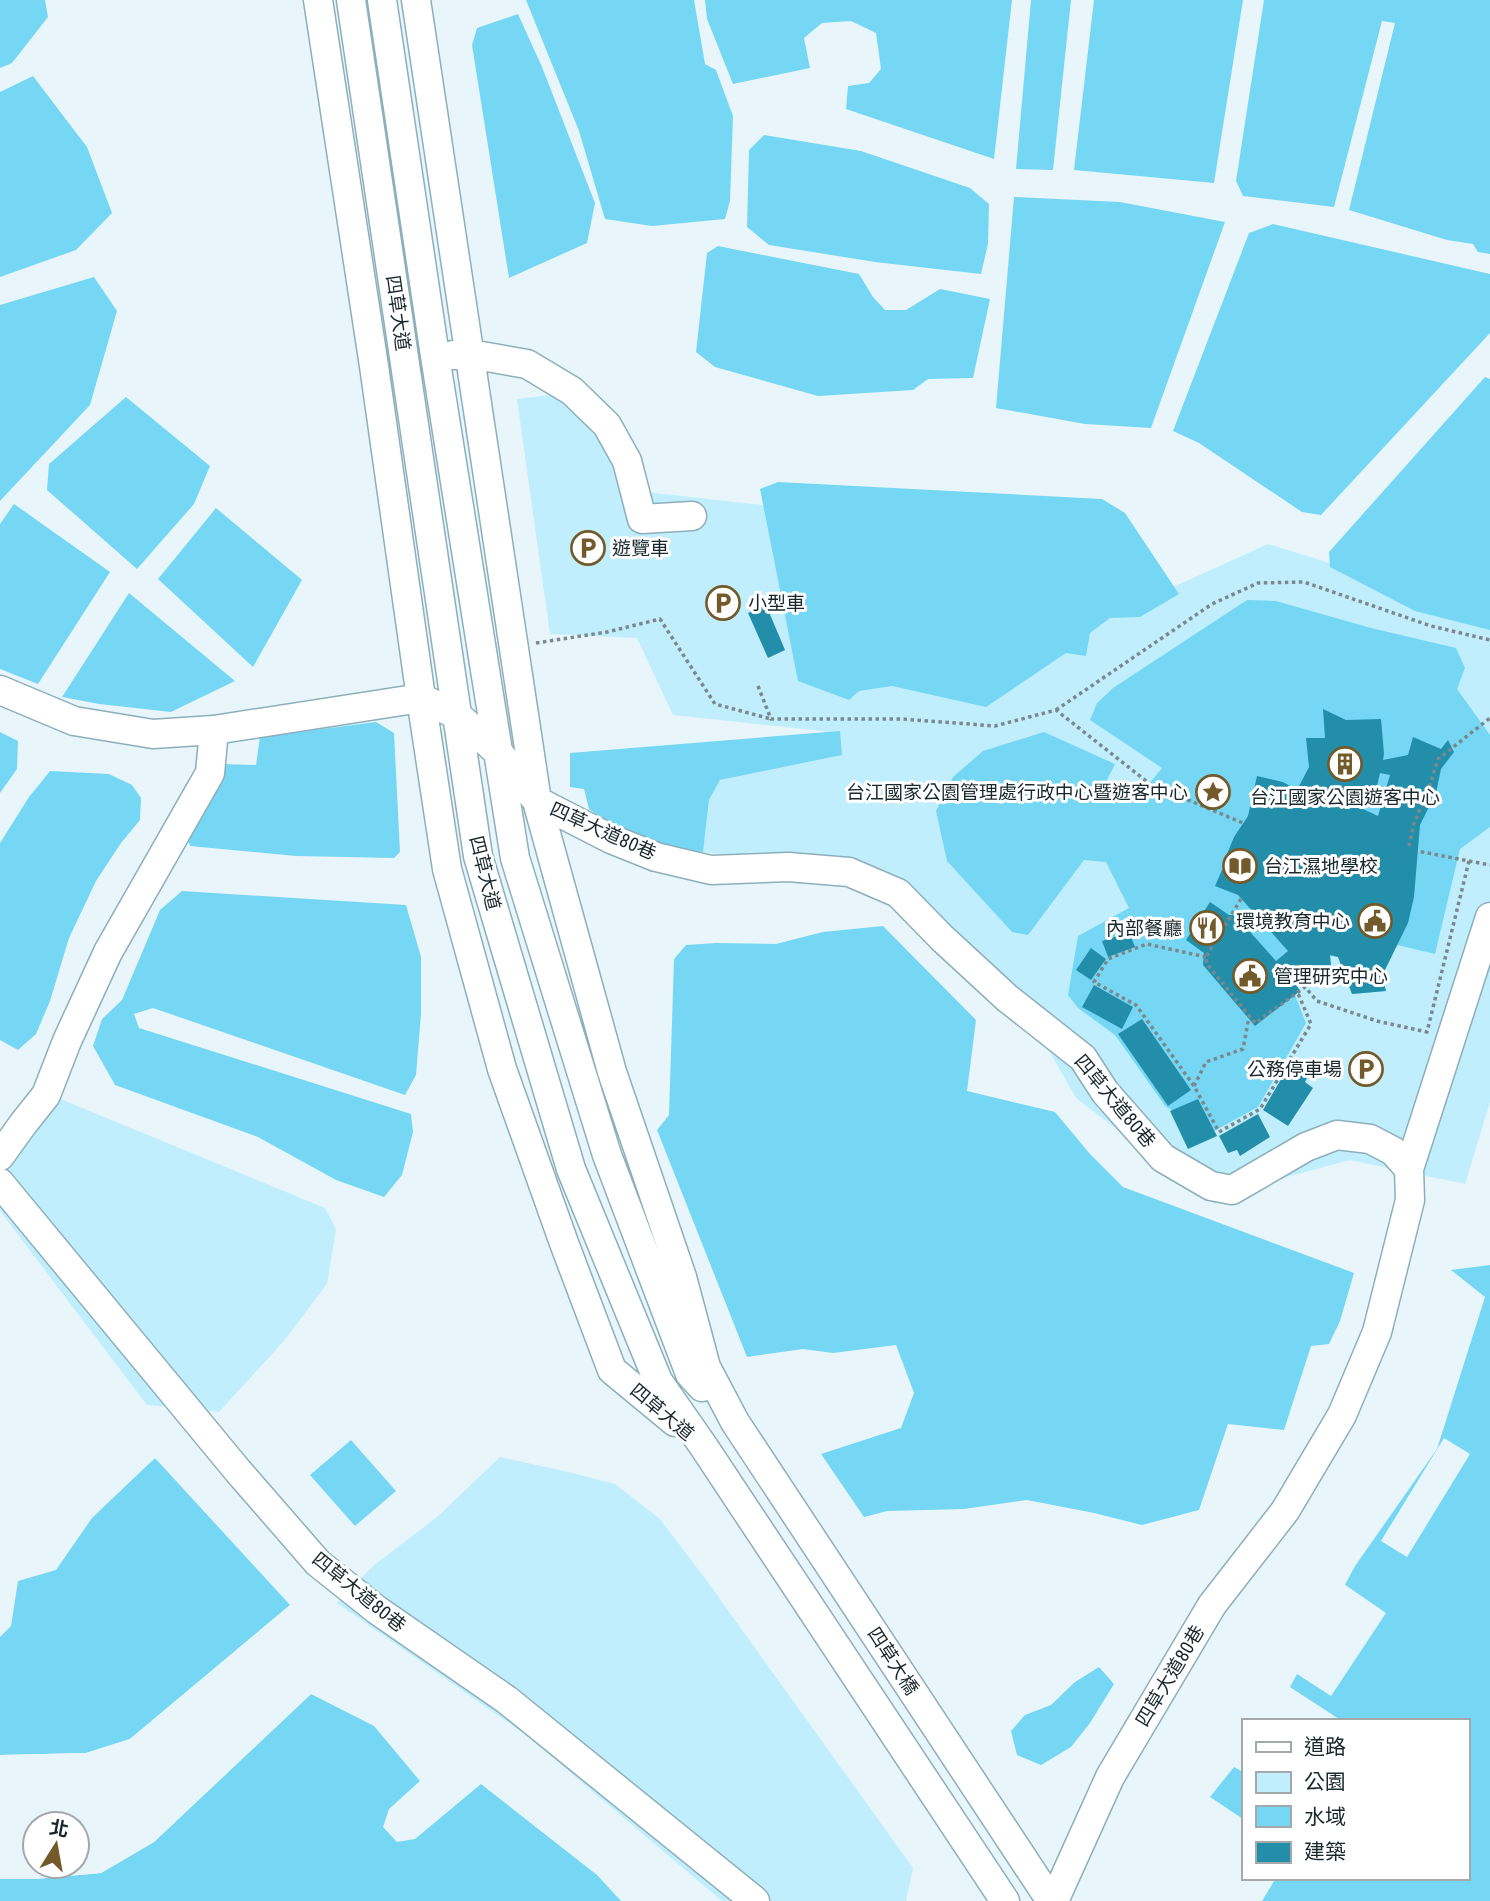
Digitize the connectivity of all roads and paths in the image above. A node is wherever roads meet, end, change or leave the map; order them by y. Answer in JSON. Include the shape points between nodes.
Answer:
{"nodes":[{"id":1,"x":318,"y":0,"type":"edge"},
{"id":2,"x":351,"y":0,"type":"edge"},
{"id":3,"x":382,"y":0,"type":"edge"},
{"id":4,"x":416,"y":0,"type":"edge"},
{"id":5,"x":470,"y":354,"type":"junction"},
{"id":6,"x":435,"y":356,"type":"junction"},
{"id":7,"x":405,"y":359,"type":"junction"},
{"id":8,"x":374,"y":366,"type":"junction"},
{"id":9,"x":692,"y":516,"type":"dead end"},
{"id":10,"x":1490,"y":639,"type":"edge"},
{"id":11,"x":533,"y":644,"type":"dead end"},
{"id":12,"x":758,"y":686,"type":"dead end"},
{"id":13,"x":0,"y":691,"type":"edge"},
{"id":14,"x":421,"y":698,"type":"junction"},
{"id":15,"x":1056,"y":710,"type":"junction"},
{"id":16,"x":457,"y":715,"type":"junction"},
{"id":17,"x":1490,"y":718,"type":"edge"},
{"id":18,"x":771,"y":719,"type":"junction"},
{"id":19,"x":215,"y":730,"type":"junction"},
{"id":20,"x":499,"y":753,"type":"junction"},
{"id":21,"x":537,"y":801,"type":"junction"},
{"id":22,"x":1243,"y":823,"type":"dead end"},
{"id":23,"x":1409,"y":846,"type":"dead end"},
{"id":24,"x":1417,"y":850,"type":"dead end"},
{"id":25,"x":1469,"y":861,"type":"junction"},
{"id":26,"x":1490,"y":865,"type":"edge"},
{"id":27,"x":1241,"y":899,"type":"dead end"},
{"id":28,"x":1490,"y":917,"type":"edge"},
{"id":29,"x":1206,"y":957,"type":"junction"},
{"id":30,"x":1297,"y":991,"type":"junction"},
{"id":31,"x":1249,"y":1015,"type":"junction"},
{"id":32,"x":1194,"y":1086,"type":"junction"},
{"id":33,"x":0,"y":1156,"type":"edge"},
{"id":34,"x":1409,"y":1169,"type":"junction"},
{"id":35,"x":0,"y":1183,"type":"edge"},
{"id":36,"x":735,"y":1422,"type":"junction"},
{"id":37,"x":704,"y":1447,"type":"junction"},
{"id":38,"x":755,"y":1901,"type":"edge"},
{"id":39,"x":1005,"y":1901,"type":"edge"},
{"id":40,"x":1052,"y":1901,"type":"edge"}],
"edges":[{"from":1,"to":8,"type":"street","name":"四草大道"},
{"from":2,"to":7,"type":"street","name":"四草大道"},
{"from":3,"to":6,"type":"street","name":"四草大道"},
{"from":4,"to":5,"type":"street"},
{"from":5,"to":6,"type":"street"},
{"from":5,"to":9,"type":"street","via":[[527,364],[572,391],[607,425],[627,461],[642,519]]},
{"from":5,"to":21,"type":"street"},
{"from":6,"to":7,"type":"street"},
{"from":6,"to":20,"type":"street","name":"四草大道"},
{"from":7,"to":8,"type":"street"},
{"from":7,"to":16,"type":"street","name":"四草大道"},
{"from":8,"to":14,"type":"street","name":"四草大道"},
{"from":10,"to":15,"type":"path","via":[[1431,626],[1304,582],[1258,583],[1212,604]]},
{"from":11,"to":18,"type":"path","via":[[660,619],[715,704]]},
{"from":12,"to":18,"type":"path"},
{"from":13,"to":19,"type":"street","via":[[74,721],[153,734]]},
{"from":14,"to":16,"type":"street","name":"四草大道80巷"},
{"from":14,"to":19,"type":"street"},
{"from":14,"to":37,"type":"street","name":"四草大道","via":[[447,869],[502,1069],[612,1370]]},
{"from":15,"to":18,"type":"path","via":[[995,726],[902,719]]},
{"from":15,"to":22,"type":"path","via":[[1150,784]]},
{"from":16,"to":20,"type":"street","name":"四草大道80巷"},
{"from":16,"to":37,"type":"street","name":"四草大道","via":[[478,856],[570,1169],[659,1381]]},
{"from":17,"to":23,"type":"path","via":[[1438,759]]},
{"from":19,"to":33,"type":"street","via":[[210,773],[108,952],[46,1095]]},
{"from":20,"to":21,"type":"street","name":"四草大道80巷"},
{"from":20,"to":36,"type":"street","name":"四草大道","via":[[515,858],[607,1155],[690,1374]]},
{"from":21,"to":34,"type":"street","name":"四草大道80巷","via":[[656,857],[711,870],[788,867],[849,872],[898,893],[1007,998],[1083,1058],[1105,1092],[1163,1158],[1211,1186],[1232,1191],[1306,1147],[1337,1135],[1370,1139],[1393,1151]]},
{"from":21,"to":36,"type":"street","via":[[612,1072],[682,1277],[706,1367]]},
{"from":24,"to":25,"type":"path"},
{"from":25,"to":26,"type":"path"},
{"from":25,"to":30,"type":"path","via":[[1427,1032],[1317,1001],[1305,986]]},
{"from":27,"to":29,"type":"path"},
{"from":28,"to":34,"type":"street"},
{"from":29,"to":31,"type":"path"},
{"from":29,"to":32,"type":"path","via":[[1147,944],[1108,959],[1094,982],[1136,1005]]},
{"from":30,"to":31,"type":"path","via":[[1255,1023]]},
{"from":30,"to":32,"type":"path","via":[[1311,1024],[1260,1109],[1219,1132]]},
{"from":31,"to":32,"type":"path","via":[[1243,1049],[1206,1062]]},
{"from":34,"to":40,"type":"street","name":"四草大道80巷","via":[[1410,1200],[1377,1332],[1342,1415],[1284,1511],[1212,1605],[1110,1777]]},
{"from":35,"to":38,"type":"street","name":"四草大道80巷","via":[[318,1563],[377,1610],[508,1700]]},
{"from":36,"to":40,"type":"street","name":"四草大橋"},
{"from":37,"to":39,"type":"street","name":"四草大橋"}]}
